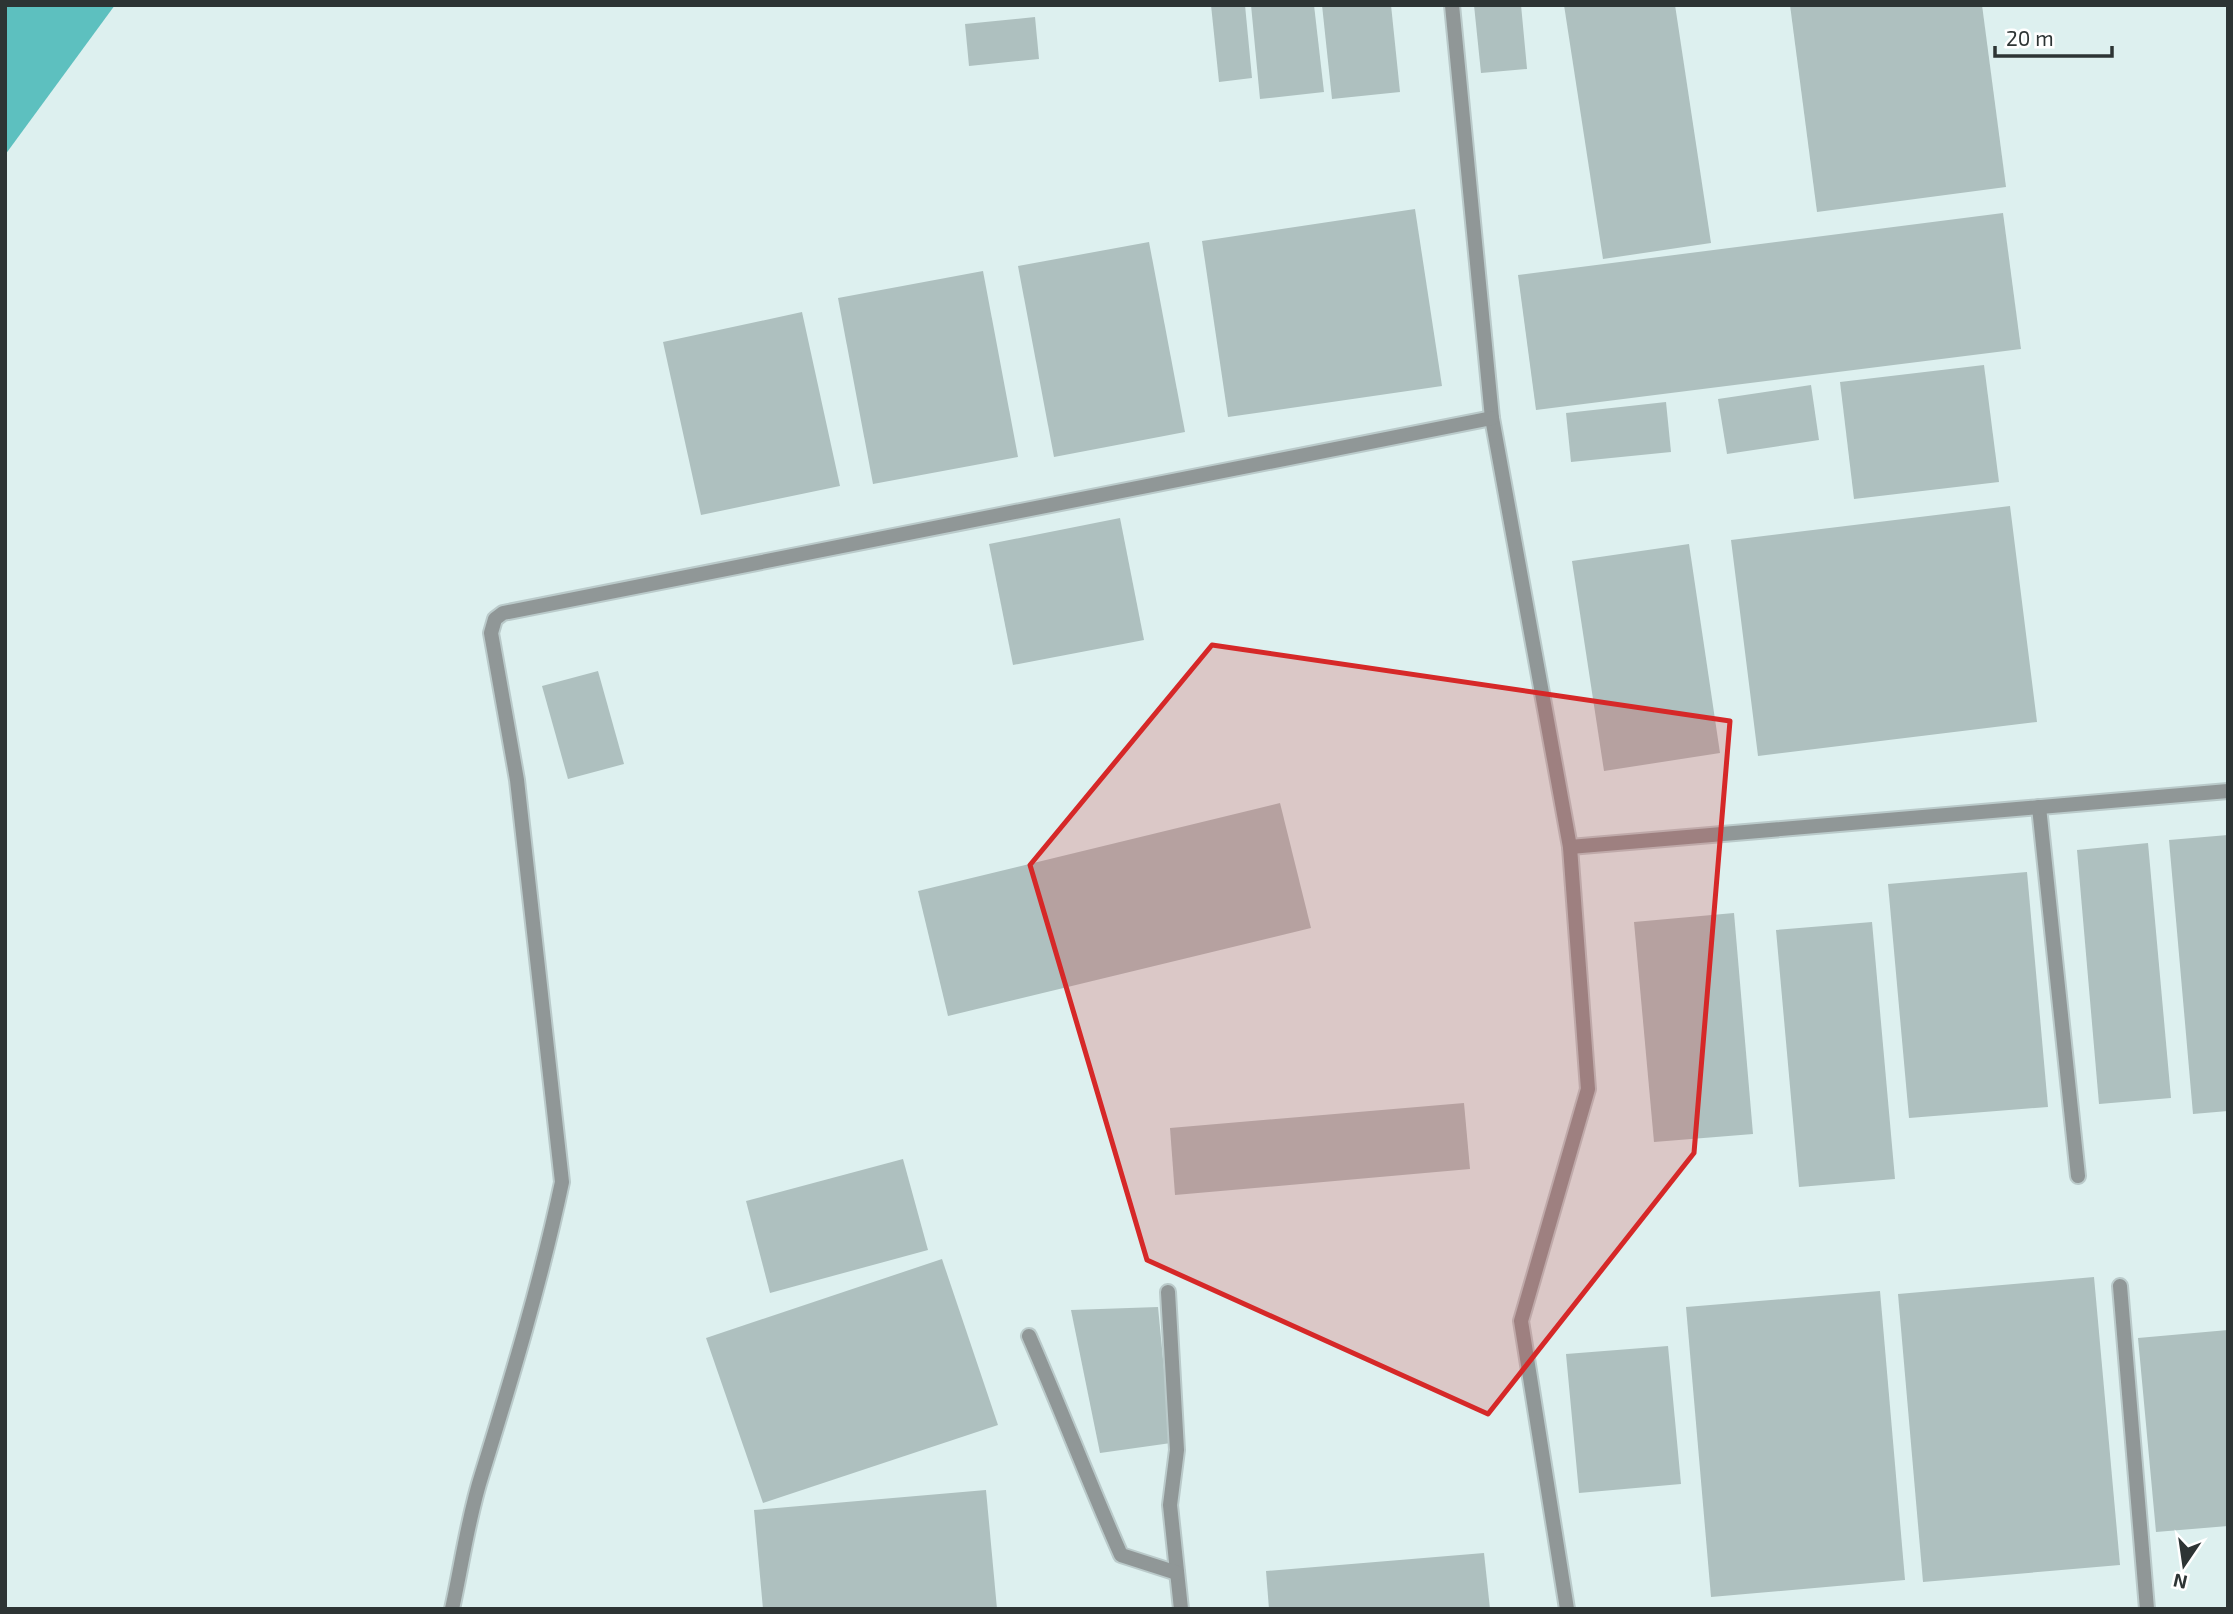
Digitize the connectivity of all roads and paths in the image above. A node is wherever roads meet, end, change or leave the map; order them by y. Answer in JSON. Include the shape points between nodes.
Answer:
{"nodes":[{"id":1,"x":1452,"y":5,"type":"edge"},
{"id":2,"x":1492,"y":418,"type":"junction"},
{"id":3,"x":2228,"y":791,"type":"edge"},
{"id":4,"x":2039,"y":807,"type":"junction"},
{"id":5,"x":1570,"y":847,"type":"junction"},
{"id":6,"x":2078,"y":1177,"type":"dead end"},
{"id":7,"x":2119,"y":1286,"type":"dead end"},
{"id":8,"x":1168,"y":1292,"type":"dead end"},
{"id":9,"x":1029,"y":1336,"type":"dead end"},
{"id":10,"x":1177,"y":1573,"type":"junction"},
{"id":11,"x":452,"y":1609,"type":"edge"},
{"id":12,"x":1181,"y":1609,"type":"edge"},
{"id":13,"x":1567,"y":1609,"type":"edge"},
{"id":14,"x":2147,"y":1609,"type":"edge"}],
"edges":[{"from":1,"to":2,"type":"street"},
{"from":2,"to":5,"type":"street"},
{"from":2,"to":11,"type":"street","via":[[503,613],[495,619],[491,633],[517,780],[562,1182],[531,1312],[481,1475]]},
{"from":3,"to":4,"type":"street"},
{"from":4,"to":5,"type":"street"},
{"from":4,"to":6,"type":"street"},
{"from":5,"to":13,"type":"street","via":[[1588,1089],[1521,1321]]},
{"from":7,"to":14,"type":"street"},
{"from":8,"to":10,"type":"street","via":[[1177,1450],[1170,1505]]},
{"from":9,"to":10,"type":"street","via":[[1121,1555]]},
{"from":10,"to":12,"type":"street"}]}
